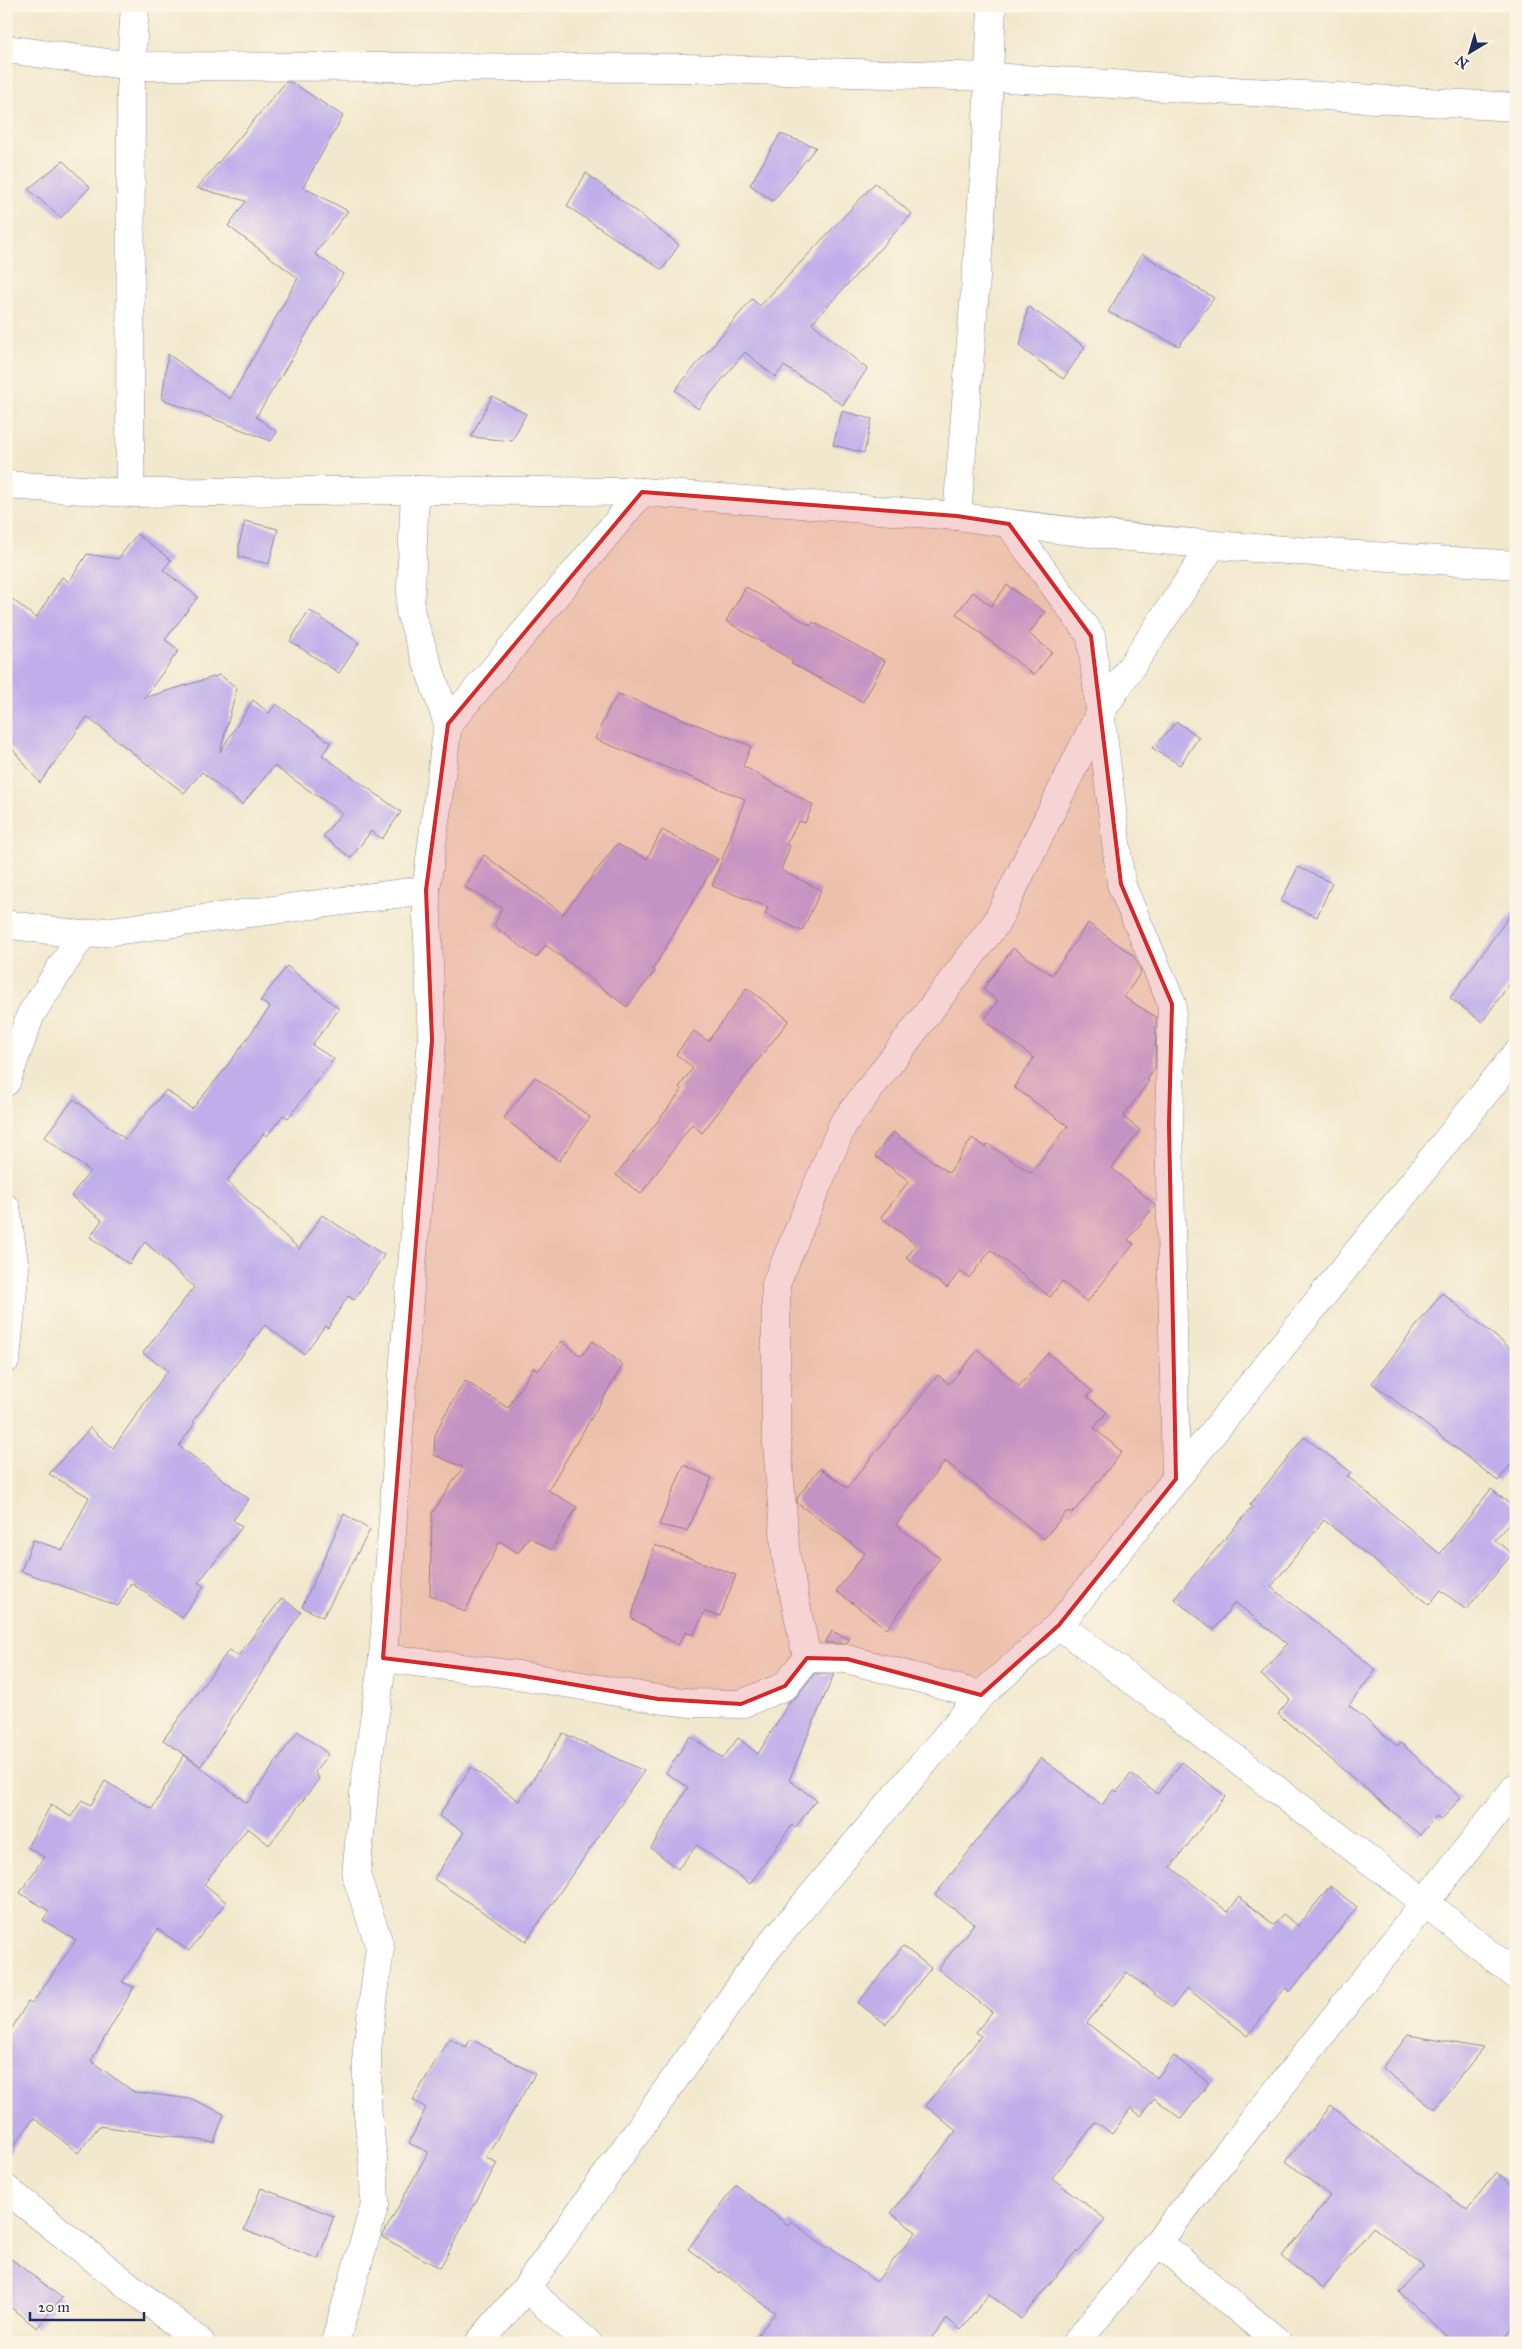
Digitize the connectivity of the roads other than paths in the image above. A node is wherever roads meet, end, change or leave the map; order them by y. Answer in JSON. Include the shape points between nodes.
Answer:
{"nodes":[{"id":1,"x":135,"y":6,"type":"edge"},
{"id":2,"x":992,"y":6,"type":"edge"},
{"id":3,"x":6,"y":50,"type":"edge"},
{"id":4,"x":131,"y":66,"type":"junction"},
{"id":5,"x":989,"y":76,"type":"junction"},
{"id":6,"x":1516,"y":107,"type":"edge"},
{"id":7,"x":6,"y":485,"type":"edge"},
{"id":8,"x":415,"y":490,"type":"junction"},
{"id":9,"x":642,"y":492,"type":"junction"},
{"id":10,"x":130,"y":493,"type":"junction"},
{"id":11,"x":957,"y":516,"type":"junction"},
{"id":12,"x":1009,"y":524,"type":"junction"},
{"id":13,"x":1212,"y":546,"type":"junction"},
{"id":14,"x":1516,"y":565,"type":"edge"},
{"id":15,"x":1100,"y":713,"type":"junction"},
{"id":16,"x":448,"y":724,"type":"junction"},
{"id":17,"x":426,"y":890,"type":"junction"},
{"id":18,"x":6,"y":924,"type":"edge"},
{"id":19,"x":82,"y":935,"type":"junction"},
{"id":20,"x":1516,"y":1054,"type":"edge"},
{"id":21,"x":6,"y":1082,"type":"edge"},
{"id":22,"x":6,"y":1208,"type":"edge"},
{"id":23,"x":6,"y":1359,"type":"edge"},
{"id":24,"x":1176,"y":1479,"type":"junction"},
{"id":25,"x":1059,"y":1625,"type":"junction"},
{"id":26,"x":383,"y":1658,"type":"junction"},
{"id":27,"x":807,"y":1658,"type":"junction"},
{"id":28,"x":981,"y":1695,"type":"junction"},
{"id":29,"x":1516,"y":1787,"type":"edge"},
{"id":30,"x":1426,"y":1903,"type":"junction"},
{"id":31,"x":1516,"y":1975,"type":"edge"},
{"id":32,"x":7,"y":2191,"type":"edge"},
{"id":33,"x":1158,"y":2242,"type":"junction"},
{"id":34,"x":526,"y":2288,"type":"junction"},
{"id":35,"x":201,"y":2343,"type":"edge"},
{"id":36,"x":335,"y":2343,"type":"edge"},
{"id":37,"x":479,"y":2343,"type":"edge"},
{"id":38,"x":588,"y":2343,"type":"edge"},
{"id":39,"x":1076,"y":2343,"type":"edge"},
{"id":40,"x":1279,"y":2343,"type":"edge"}],
"edges":[{"from":1,"to":4,"type":"street"},
{"from":2,"to":5,"type":"street"},
{"from":3,"to":4,"type":"street"},
{"from":4,"to":5,"type":"street","via":[[674,68]]},
{"from":4,"to":10,"type":"street"},
{"from":5,"to":6,"type":"street"},
{"from":5,"to":11,"type":"street"},
{"from":7,"to":10,"type":"street"},
{"from":8,"to":9,"type":"street"},
{"from":8,"to":10,"type":"street"},
{"from":8,"to":16,"type":"street","via":[[410,612]]},
{"from":9,"to":11,"type":"street"},
{"from":9,"to":16,"type":"street"},
{"from":11,"to":12,"type":"street"},
{"from":12,"to":13,"type":"street"},
{"from":12,"to":15,"type":"street","via":[[1091,636]]},
{"from":13,"to":14,"type":"street"},
{"from":13,"to":15,"type":"street"},
{"from":15,"to":24,"type":"street","via":[[1120,884],[1172,1004],[1169,1124]]},
{"from":15,"to":27,"type":"street","via":[[996,923],[843,1124],[776,1284],[776,1432],[786,1556]]},
{"from":16,"to":17,"type":"street"},
{"from":17,"to":19,"type":"street"},
{"from":17,"to":26,"type":"street","via":[[432,1040],[406,1334]]},
{"from":18,"to":19,"type":"street"},
{"from":19,"to":21,"type":"street","via":[[31,1014]]},
{"from":20,"to":24,"type":"street"},
{"from":22,"to":23,"type":"street","via":[[15,1268]]},
{"from":24,"to":25,"type":"street"},
{"from":25,"to":28,"type":"street"},
{"from":25,"to":30,"type":"street"},
{"from":26,"to":27,"type":"street","via":[[518,1675],[658,1700],[741,1704],[785,1686]]},
{"from":26,"to":36,"type":"street","via":[[356,1875],[380,1947],[367,2049],[367,2106],[375,2204]]},
{"from":27,"to":28,"type":"street","via":[[847,1659]]},
{"from":28,"to":34,"type":"street","via":[[766,1948]]},
{"from":29,"to":30,"type":"street"},
{"from":30,"to":31,"type":"street"},
{"from":30,"to":33,"type":"street"},
{"from":32,"to":35,"type":"street"},
{"from":33,"to":39,"type":"street"},
{"from":33,"to":40,"type":"street"},
{"from":34,"to":37,"type":"street"},
{"from":34,"to":38,"type":"street"}]}
